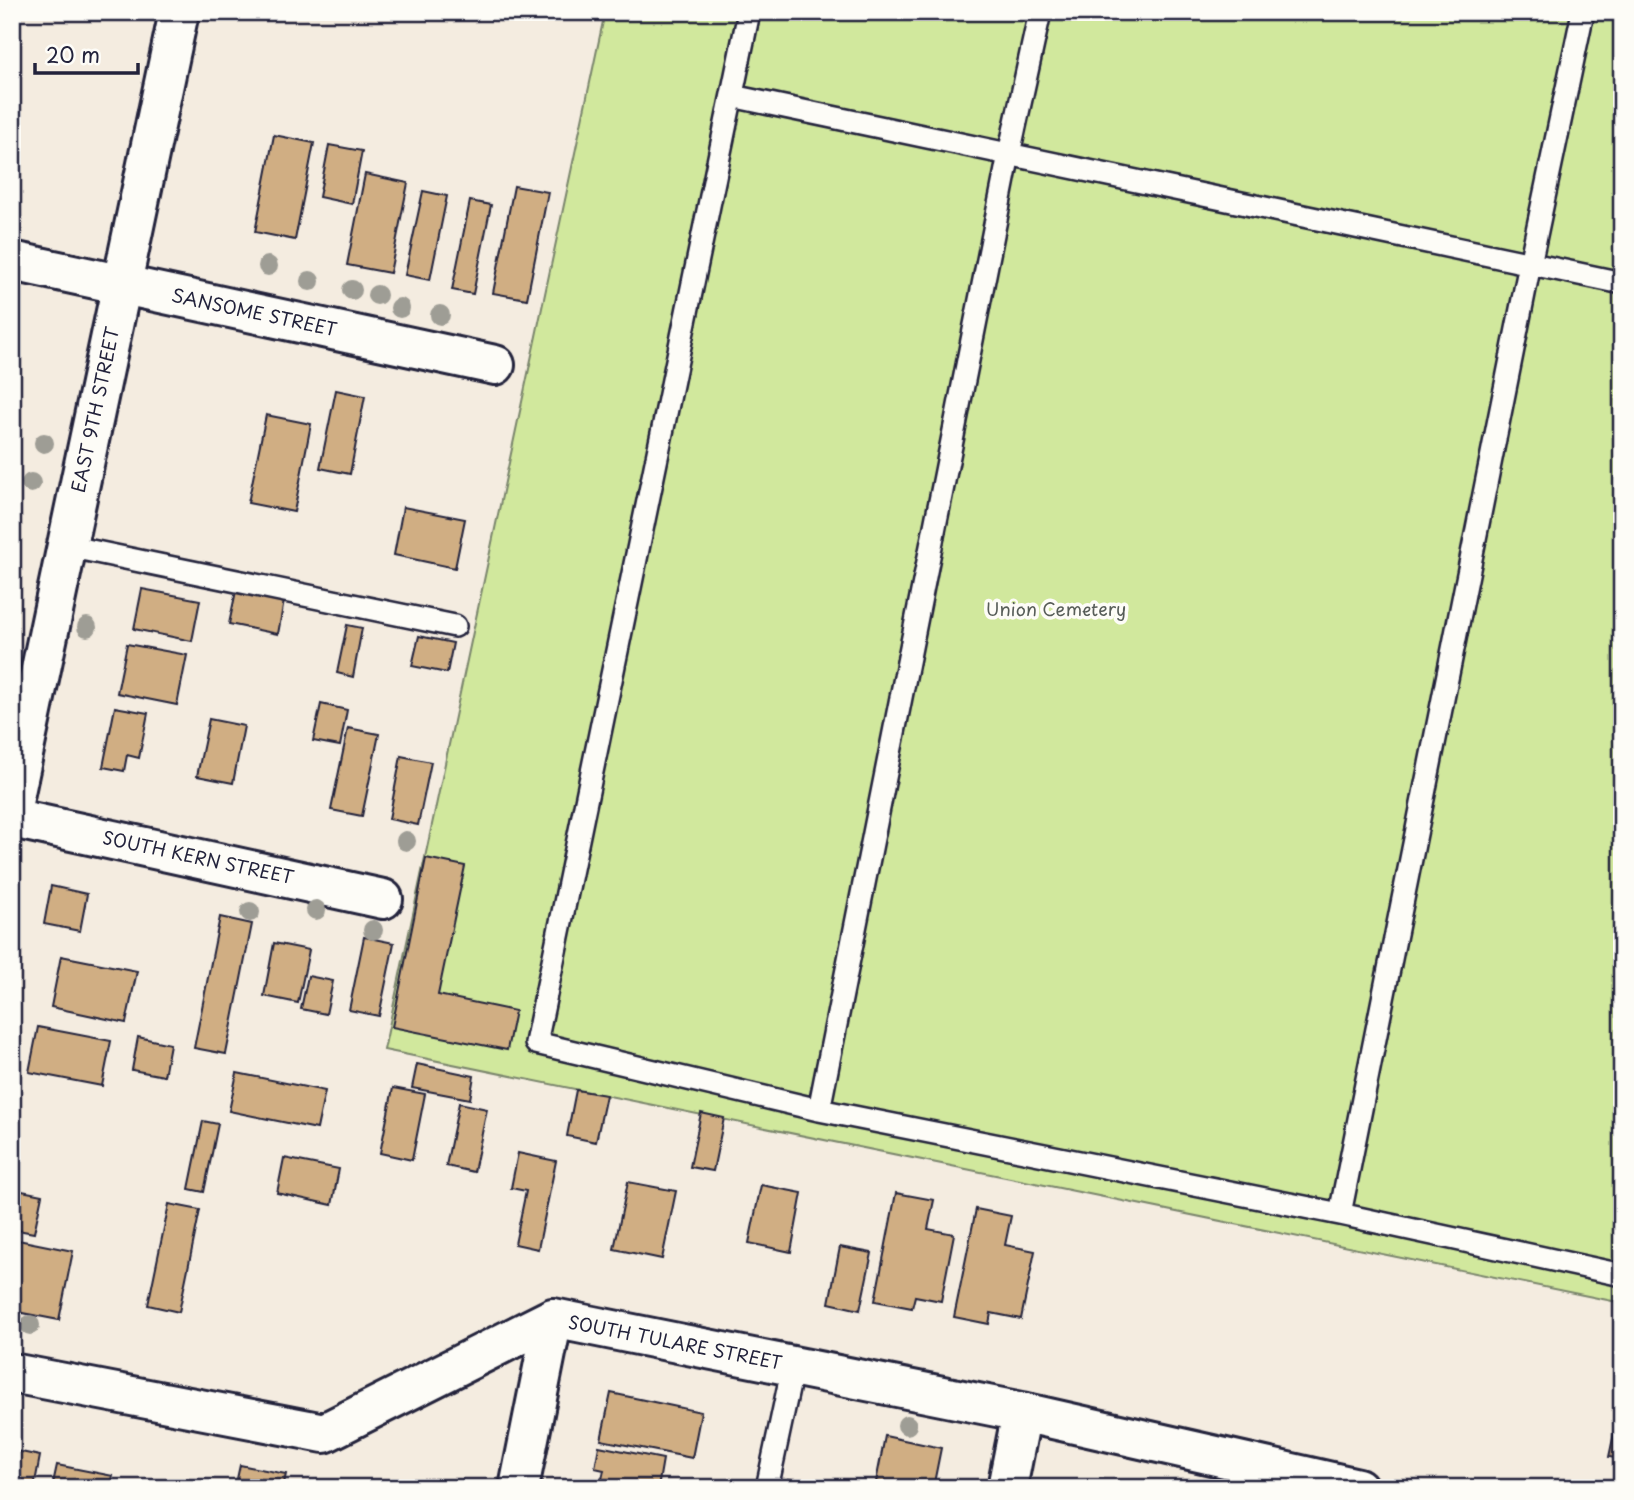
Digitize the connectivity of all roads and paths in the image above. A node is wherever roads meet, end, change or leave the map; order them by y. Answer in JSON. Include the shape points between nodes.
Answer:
{"nodes":[{"id":1,"x":179,"y":12,"type":"edge"},
{"id":2,"x":749,"y":12,"type":"edge"},
{"id":3,"x":1040,"y":12,"type":"edge"},
{"id":4,"x":1583,"y":12,"type":"edge"},
{"id":5,"x":732,"y":96,"type":"junction"},
{"id":6,"x":1009,"y":154,"type":"junction"},
{"id":7,"x":12,"y":261,"type":"edge"},
{"id":8,"x":1530,"y":264,"type":"junction"},
{"id":9,"x":1622,"y":282,"type":"edge"},
{"id":10,"x":122,"y":284,"type":"junction"},
{"id":11,"x":495,"y":365,"type":"dead end"},
{"id":12,"x":67,"y":546,"type":"junction"},
{"id":13,"x":455,"y":626,"type":"dead end"},
{"id":14,"x":12,"y":807,"type":"edge"},
{"id":15,"x":12,"y":818,"type":"edge"},
{"id":16,"x":383,"y":899,"type":"dead end"},
{"id":17,"x":819,"y":1110,"type":"junction"},
{"id":18,"x":1340,"y":1214,"type":"junction"},
{"id":19,"x":1622,"y":1275,"type":"edge"},
{"id":20,"x":554,"y":1318,"type":"junction"},
{"id":21,"x":793,"y":1366,"type":"junction"},
{"id":22,"x":12,"y":1373,"type":"edge"},
{"id":23,"x":1022,"y":1412,"type":"junction"},
{"id":24,"x":1263,"y":1477,"type":"edge"},
{"id":25,"x":519,"y":1488,"type":"edge"},
{"id":26,"x":767,"y":1488,"type":"edge"},
{"id":27,"x":1007,"y":1488,"type":"edge"},
{"id":28,"x":1358,"y":1488,"type":"edge"}],
"edges":[{"from":1,"to":10,"type":"street","name":"EAST 9TH STREET"},
{"from":2,"to":5,"type":"lane"},
{"from":3,"to":6,"type":"lane"},
{"from":4,"to":8,"type":"lane"},
{"from":5,"to":6,"type":"lane"},
{"from":5,"to":17,"type":"lane","via":[[536,1043]]},
{"from":6,"to":8,"type":"lane"},
{"from":6,"to":17,"type":"lane"},
{"from":7,"to":10,"type":"street","name":"SANSOME STREET"},
{"from":8,"to":9,"type":"lane"},
{"from":8,"to":18,"type":"lane"},
{"from":10,"to":11,"type":"street","name":"SANSOME STREET"},
{"from":10,"to":12,"type":"street","name":"EAST 9TH STREET"},
{"from":12,"to":13,"type":"lane"},
{"from":12,"to":14,"type":"street","name":"EAST 9TH STREET"},
{"from":15,"to":16,"type":"street","name":"SOUTH KERN STREET"},
{"from":17,"to":18,"type":"lane"},
{"from":18,"to":19,"type":"lane"},
{"from":20,"to":21,"type":"street","name":"SOUTH TULARE STREET"},
{"from":20,"to":22,"type":"street","name":"SOUTH TULARE STREET","via":[[324,1433]]},
{"from":20,"to":25,"type":"street"},
{"from":21,"to":23,"type":"street","name":"SOUTH TULARE STREET"},
{"from":21,"to":26,"type":"lane"},
{"from":23,"to":24,"type":"street","name":"SOUTH TULARE STREET"},
{"from":23,"to":27,"type":"street"},
{"from":24,"to":28,"type":"street","name":"SOUTH TULARE STREET"}]}
